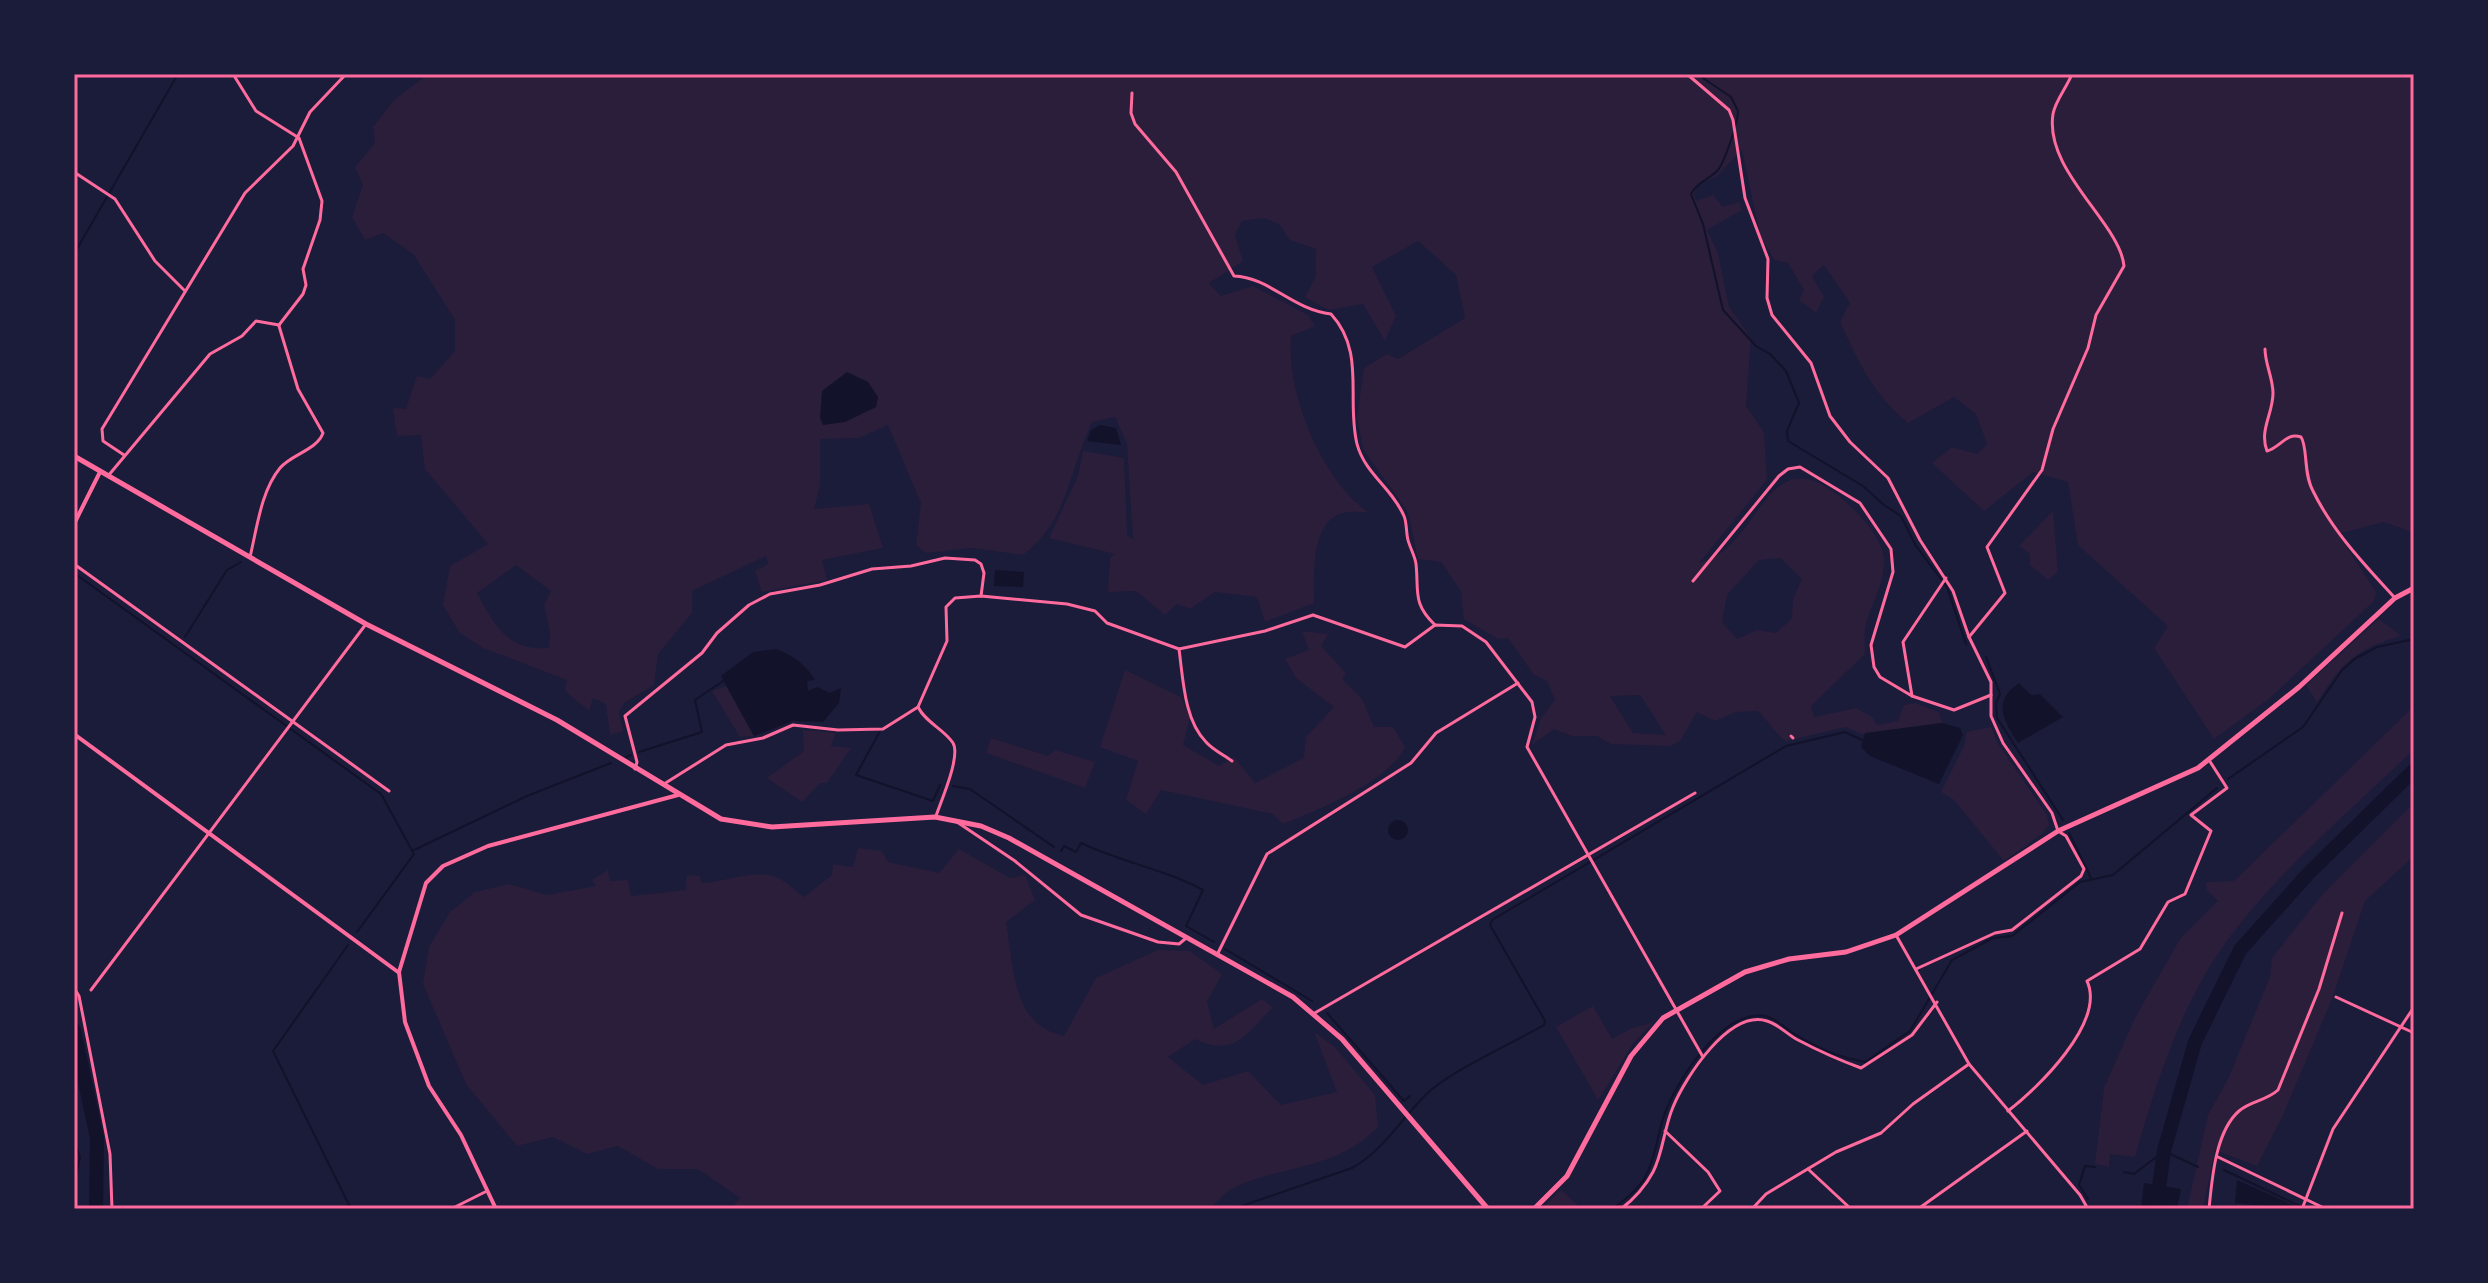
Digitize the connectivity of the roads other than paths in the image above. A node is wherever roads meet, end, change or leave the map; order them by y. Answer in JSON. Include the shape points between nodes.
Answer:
{"nodes":[{"id":1,"x":233,"y":74,"type":"edge"},
{"id":2,"x":346,"y":74,"type":"edge"},
{"id":3,"x":1687,"y":74,"type":"edge"},
{"id":4,"x":2072,"y":74,"type":"edge"},
{"id":5,"x":1132,"y":93,"type":"dead end"},
{"id":6,"x":299,"y":138,"type":"junction"},
{"id":7,"x":74,"y":172,"type":"edge"},
{"id":8,"x":185,"y":291,"type":"junction"},
{"id":9,"x":279,"y":325,"type":"junction"},
{"id":10,"x":2265,"y":349,"type":"dead end"},
{"id":11,"x":124,"y":455,"type":"junction"},
{"id":12,"x":74,"y":456,"type":"edge"},
{"id":13,"x":100,"y":472,"type":"junction"},
{"id":14,"x":108,"y":476,"type":"junction"},
{"id":15,"x":74,"y":524,"type":"edge"},
{"id":16,"x":250,"y":557,"type":"junction"},
{"id":17,"x":74,"y":564,"type":"edge"},
{"id":18,"x":1946,"y":578,"type":"junction"},
{"id":19,"x":1693,"y":581,"type":"dead end"},
{"id":20,"x":2414,"y":588,"type":"edge"},
{"id":21,"x":981,"y":596,"type":"junction"},
{"id":22,"x":2395,"y":598,"type":"junction"},
{"id":23,"x":366,"y":624,"type":"junction"},
{"id":24,"x":1435,"y":625,"type":"junction"},
{"id":25,"x":1969,"y":637,"type":"junction"},
{"id":26,"x":1179,"y":649,"type":"junction"},
{"id":27,"x":1518,"y":683,"type":"junction"},
{"id":28,"x":1991,"y":695,"type":"junction"},
{"id":29,"x":1912,"y":696,"type":"junction"},
{"id":30,"x":918,"y":707,"type":"junction"},
{"id":31,"x":292,"y":721,"type":"junction"},
{"id":32,"x":74,"y":734,"type":"edge"},
{"id":33,"x":2209,"y":760,"type":"junction"},
{"id":34,"x":1232,"y":761,"type":"dead end"},
{"id":35,"x":635,"y":769,"type":"junction"},
{"id":36,"x":664,"y":784,"type":"junction"},
{"id":37,"x":389,"y":791,"type":"dead end"},
{"id":38,"x":1695,"y":793,"type":"dead end"},
{"id":39,"x":678,"y":795,"type":"junction"},
{"id":40,"x":935,"y":817,"type":"junction"},
{"id":41,"x":954,"y":820,"type":"junction"},
{"id":42,"x":2058,"y":831,"type":"junction"},
{"id":43,"x":208,"y":832,"type":"junction"},
{"id":44,"x":1588,"y":855,"type":"junction"},
{"id":45,"x":2342,"y":913,"type":"dead end"},
{"id":46,"x":1896,"y":935,"type":"junction"},
{"id":47,"x":1185,"y":939,"type":"junction"},
{"id":48,"x":1217,"y":955,"type":"junction"},
{"id":49,"x":1916,"y":969,"type":"junction"},
{"id":50,"x":399,"y":972,"type":"junction"},
{"id":51,"x":74,"y":988,"type":"edge"},
{"id":52,"x":91,"y":990,"type":"dead end"},
{"id":53,"x":2336,"y":997,"type":"dead end"},
{"id":54,"x":1937,"y":1002,"type":"junction"},
{"id":55,"x":2414,"y":1007,"type":"edge"},
{"id":56,"x":1678,"y":1009,"type":"junction"},
{"id":57,"x":1313,"y":1014,"type":"junction"},
{"id":58,"x":2399,"y":1026,"type":"junction"},
{"id":59,"x":2414,"y":1033,"type":"edge"},
{"id":60,"x":1703,"y":1057,"type":"junction"},
{"id":61,"x":1969,"y":1064,"type":"junction"},
{"id":62,"x":2008,"y":1111,"type":"junction"},
{"id":63,"x":1665,"y":1131,"type":"junction"},
{"id":64,"x":2027,"y":1131,"type":"junction"},
{"id":65,"x":2218,"y":1157,"type":"junction"},
{"id":66,"x":1808,"y":1169,"type":"junction"},
{"id":67,"x":487,"y":1191,"type":"junction"},
{"id":68,"x":2304,"y":1201,"type":"junction"},
{"id":69,"x":1485,"y":1208,"type":"edge"},
{"id":70,"x":112,"y":1209,"type":"edge"},
{"id":71,"x":451,"y":1209,"type":"edge"},
{"id":72,"x":496,"y":1209,"type":"edge"},
{"id":73,"x":1534,"y":1209,"type":"edge"},
{"id":74,"x":1621,"y":1209,"type":"edge"},
{"id":75,"x":1701,"y":1209,"type":"edge"},
{"id":76,"x":1752,"y":1209,"type":"edge"},
{"id":77,"x":1851,"y":1209,"type":"edge"},
{"id":78,"x":1918,"y":1209,"type":"edge"},
{"id":79,"x":2088,"y":1209,"type":"edge"},
{"id":80,"x":2209,"y":1209,"type":"edge"},
{"id":81,"x":2302,"y":1209,"type":"edge"},
{"id":82,"x":2326,"y":1209,"type":"edge"}],
"edges":[{"from":1,"to":6,"type":"street","via":[[256,111]]},
{"from":2,"to":6,"type":"street","via":[[310,112]]},
{"from":3,"to":18,"type":"street","via":[[1729,110],[1733,120],[1745,198],[1768,259],[1772,315],[1811,363],[1830,416],[1888,478]]},
{"from":4,"to":25,"type":"street","via":[[2053,110],[2056,137],[2087,204],[2119,247],[2124,266],[2096,315],[2042,470],[1987,547],[2005,593]]},
{"from":5,"to":24,"type":"street","via":[[1135,124],[1176,172],[1234,276],[1248,277],[1310,312],[1331,314],[1345,328],[1356,385],[1357,444],[1367,470],[1404,516],[1416,562],[1416,597]]},
{"from":6,"to":8,"type":"street","via":[[245,193]]},
{"from":6,"to":9,"type":"street","via":[[322,201],[320,220],[303,269],[303,294]]},
{"from":7,"to":8,"type":"street","via":[[112,197],[155,261]]},
{"from":8,"to":11,"type":"street","via":[[102,429],[103,441]]},
{"from":9,"to":11,"type":"street","via":[[256,321],[242,336],[210,354]]},
{"from":9,"to":16,"type":"street","via":[[298,389],[323,433],[317,443],[286,462],[270,483]]},
{"from":10,"to":22,"type":"street","via":[[2273,391],[2264,430],[2267,451],[2287,437],[2301,437],[2312,490],[2342,538]]},
{"from":11,"to":14,"type":"street"},
{"from":12,"to":13,"type":"main road"},
{"from":13,"to":14,"type":"main road"},
{"from":13,"to":15,"type":"street"},
{"from":14,"to":16,"type":"main road"},
{"from":16,"to":23,"type":"main road"},
{"from":17,"to":31,"type":"street"},
{"from":18,"to":25,"type":"street"},
{"from":18,"to":29,"type":"street","via":[[1903,642]]},
{"from":19,"to":29,"type":"street","via":[[1779,476],[1800,467],[1812,472],[1860,503],[1891,549],[1893,572],[1871,645],[1874,667],[1888,684]]},
{"from":20,"to":22,"type":"main road"},
{"from":21,"to":26,"type":"street","via":[[1043,599],[1095,611],[1107,623]]},
{"from":21,"to":30,"type":"street","via":[[949,601],[947,641]]},
{"from":21,"to":35,"type":"street","via":[[981,564],[945,558],[872,569],[757,598],[702,653],[625,716]]},
{"from":22,"to":33,"type":"main road"},
{"from":23,"to":31,"type":"street"},
{"from":23,"to":35,"type":"main road","via":[[517,697]]},
{"from":24,"to":26,"type":"street","via":[[1405,647],[1313,615]]},
{"from":24,"to":27,"type":"street","via":[[1462,626],[1474,633]]},
{"from":25,"to":28,"type":"street","via":[[1991,682]]},
{"from":26,"to":34,"type":"street","via":[[1193,721],[1204,742]]},
{"from":27,"to":44,"type":"street","via":[[1532,702],[1535,717],[1527,747]]},
{"from":27,"to":48,"type":"street","via":[[1436,733],[1411,763],[1267,854]]},
{"from":28,"to":29,"type":"street","via":[[1954,710]]},
{"from":28,"to":42,"type":"street","via":[[1991,716],[2003,743],[2052,813]]},
{"from":30,"to":36,"type":"street","via":[[883,729],[793,725],[726,745]]},
{"from":30,"to":40,"type":"street","via":[[953,743],[956,755]]},
{"from":31,"to":37,"type":"street"},
{"from":31,"to":43,"type":"street"},
{"from":32,"to":43,"type":"street"},
{"from":33,"to":42,"type":"main road","via":[[2168,785]]},
{"from":33,"to":62,"type":"street","via":[[2227,788],[2191,815],[2211,831],[2185,894],[2168,902],[2140,949],[2087,981],[2092,999],[2084,1023],[2041,1081]]},
{"from":35,"to":36,"type":"main road"},
{"from":36,"to":39,"type":"main road"},
{"from":38,"to":44,"type":"street"},
{"from":39,"to":40,"type":"main road","via":[[721,819],[748,826]]},
{"from":39,"to":50,"type":"street","via":[[488,846],[443,866],[426,883]]},
{"from":40,"to":41,"type":"main road"},
{"from":41,"to":47,"type":"main road","via":[[1009,838]]},
{"from":41,"to":47,"type":"street","via":[[1081,915],[1158,942],[1179,944]]},
{"from":42,"to":46,"type":"main road"},
{"from":42,"to":49,"type":"street","via":[[2084,869],[2081,876],[2012,930]]},
{"from":43,"to":50,"type":"street"},
{"from":43,"to":52,"type":"street"},
{"from":44,"to":56,"type":"street"},
{"from":44,"to":57,"type":"street"},
{"from":45,"to":65,"type":"street","via":[[2319,989],[2278,1090],[2233,1117]]},
{"from":46,"to":49,"type":"street"},
{"from":46,"to":56,"type":"main road","via":[[1846,952],[1789,959],[1745,972]]},
{"from":47,"to":48,"type":"main road"},
{"from":48,"to":57,"type":"main road","via":[[1293,997]]},
{"from":49,"to":54,"type":"street"},
{"from":50,"to":67,"type":"street","via":[[416,1058]]},
{"from":51,"to":70,"type":"street","via":[[110,1154]]},
{"from":53,"to":58,"type":"street"},
{"from":54,"to":60,"type":"street","via":[[1912,1035],[1861,1068],[1769,1021],[1754,1019],[1724,1034]]},
{"from":54,"to":61,"type":"street"},
{"from":55,"to":58,"type":"street"},
{"from":56,"to":60,"type":"street","via":[[1677,1016]]},
{"from":56,"to":73,"type":"main road","via":[[1647,1033],[1567,1176]]},
{"from":57,"to":69,"type":"main road","via":[[1342,1039]]},
{"from":58,"to":59,"type":"street"},
{"from":58,"to":68,"type":"street","via":[[2333,1129]]},
{"from":60,"to":63,"type":"street","via":[[1674,1104]]},
{"from":61,"to":62,"type":"street"},
{"from":61,"to":66,"type":"street","via":[[1881,1133]]},
{"from":62,"to":64,"type":"street"},
{"from":63,"to":74,"type":"street","via":[[1655,1168]]},
{"from":63,"to":75,"type":"street","via":[[1720,1191]]},
{"from":64,"to":78,"type":"street"},
{"from":64,"to":79,"type":"street"},
{"from":65,"to":68,"type":"street"},
{"from":65,"to":80,"type":"street"},
{"from":66,"to":76,"type":"street","via":[[1766,1194]]},
{"from":66,"to":77,"type":"street"},
{"from":67,"to":71,"type":"street"},
{"from":67,"to":72,"type":"street"},
{"from":68,"to":81,"type":"street"},
{"from":68,"to":82,"type":"street"}]}
